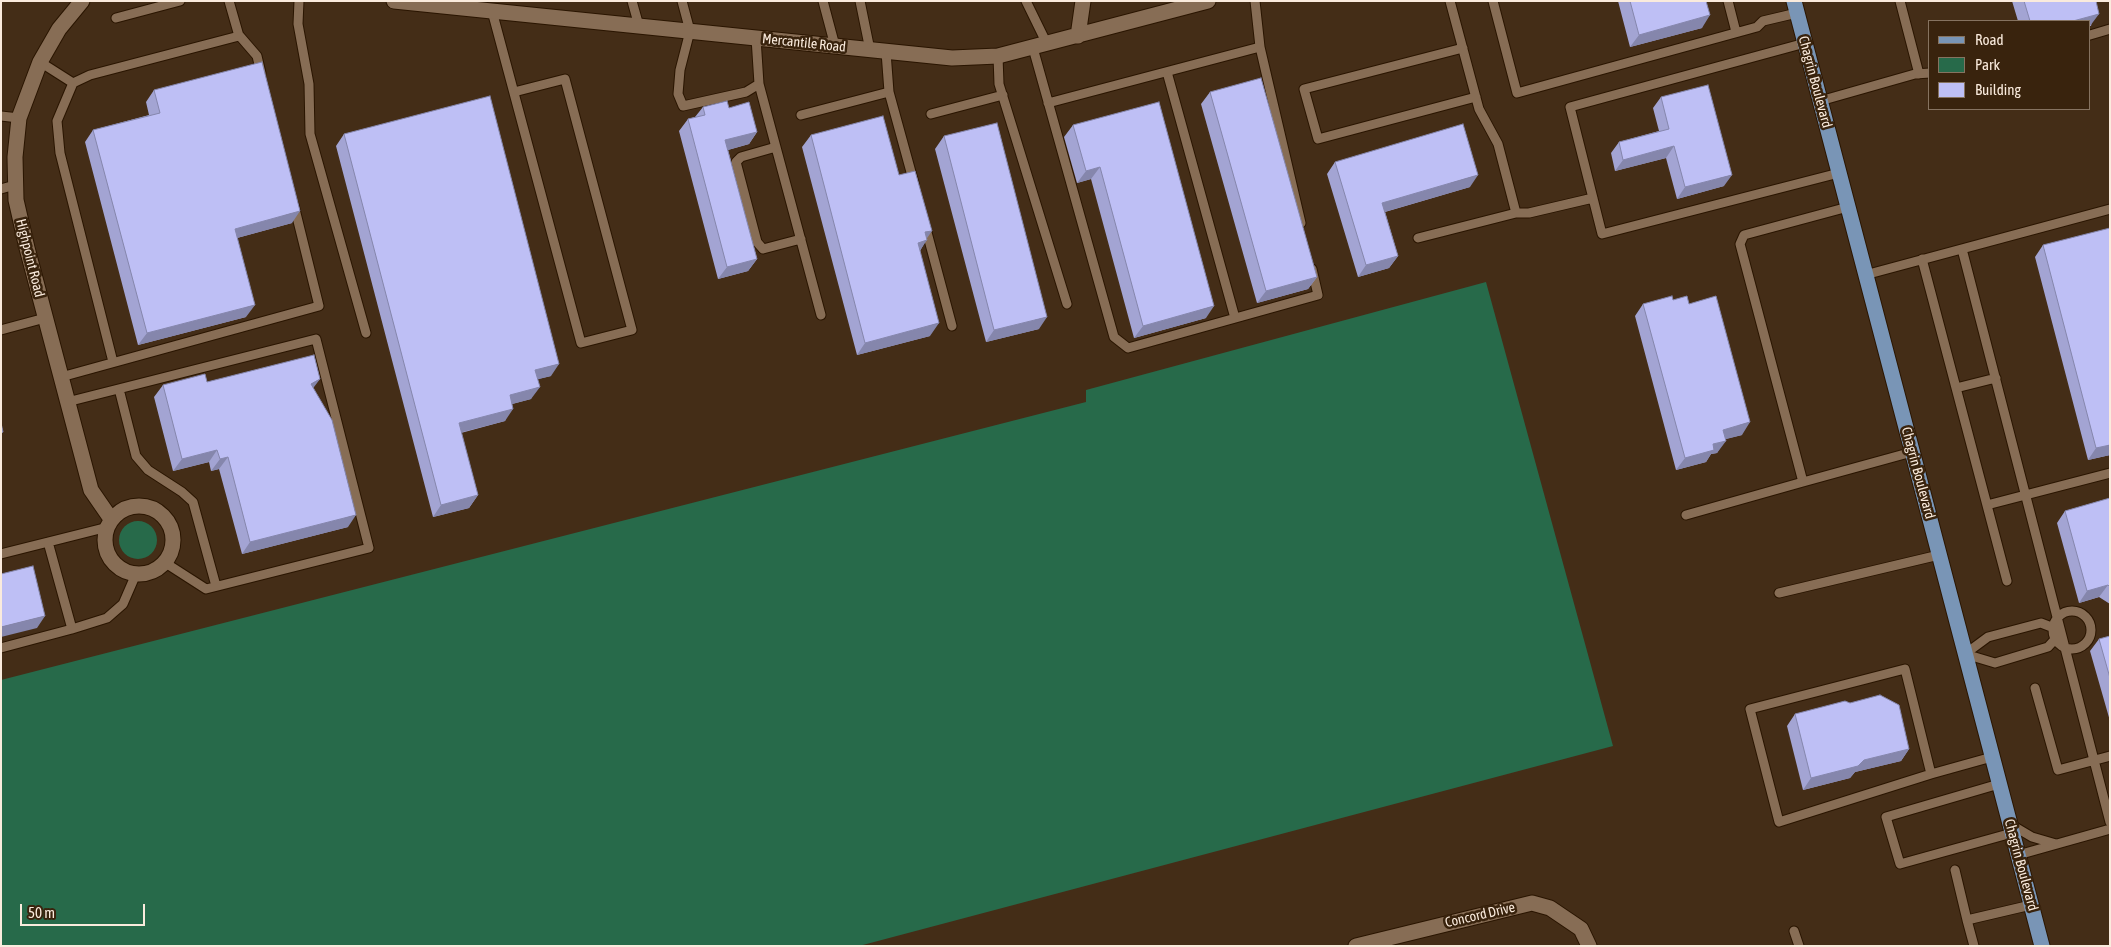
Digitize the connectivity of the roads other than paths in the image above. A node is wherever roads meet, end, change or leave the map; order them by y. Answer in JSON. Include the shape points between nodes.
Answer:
{"nodes":[{"id":1,"x":82,"y":1,"type":"edge"},
{"id":2,"x":180,"y":1,"type":"edge"},
{"id":3,"x":229,"y":1,"type":"edge"},
{"id":4,"x":300,"y":1,"type":"edge"},
{"id":5,"x":394,"y":1,"type":"edge"},
{"id":6,"x":632,"y":1,"type":"edge"},
{"id":7,"x":682,"y":1,"type":"edge"},
{"id":8,"x":823,"y":1,"type":"edge"},
{"id":9,"x":860,"y":1,"type":"edge"},
{"id":10,"x":1026,"y":1,"type":"edge"},
{"id":11,"x":1083,"y":1,"type":"edge"},
{"id":12,"x":1208,"y":1,"type":"edge"},
{"id":13,"x":1255,"y":1,"type":"edge"},
{"id":14,"x":1450,"y":1,"type":"edge"},
{"id":15,"x":1493,"y":1,"type":"edge"},
{"id":16,"x":1728,"y":1,"type":"edge"},
{"id":17,"x":1900,"y":1,"type":"edge"},
{"id":18,"x":458,"y":4,"type":"edge"},
{"id":19,"x":1795,"y":7,"type":"edge"},
{"id":20,"x":492,"y":11,"type":"junction"},
{"id":21,"x":116,"y":18,"type":"dead end"},
{"id":22,"x":639,"y":26,"type":"junction"},
{"id":23,"x":2110,"y":29,"type":"edge"},
{"id":24,"x":690,"y":31,"type":"junction"},
{"id":25,"x":1736,"y":32,"type":"junction"},
{"id":26,"x":238,"y":34,"type":"junction"},
{"id":27,"x":2091,"y":35,"type":"edge"},
{"id":28,"x":1078,"y":36,"type":"junction"},
{"id":29,"x":756,"y":38,"type":"junction"},
{"id":30,"x":1805,"y":43,"type":"junction"},
{"id":31,"x":835,"y":46,"type":"junction"},
{"id":32,"x":1040,"y":46,"type":"junction"},
{"id":33,"x":1260,"y":47,"type":"junction"},
{"id":34,"x":1463,"y":48,"type":"junction"},
{"id":35,"x":870,"y":50,"type":"junction"},
{"id":36,"x":886,"y":52,"type":"junction"},
{"id":37,"x":998,"y":56,"type":"junction"},
{"id":38,"x":40,"y":62,"type":"junction"},
{"id":39,"x":1167,"y":72,"type":"junction"},
{"id":40,"x":1928,"y":73,"type":"edge"},
{"id":41,"x":1919,"y":74,"type":"junction"},
{"id":42,"x":73,"y":83,"type":"junction"},
{"id":43,"x":759,"y":84,"type":"junction"},
{"id":44,"x":264,"y":85,"type":"edge"},
{"id":45,"x":514,"y":92,"type":"junction"},
{"id":46,"x":889,"y":92,"type":"junction"},
{"id":47,"x":1003,"y":95,"type":"junction"},
{"id":48,"x":1476,"y":97,"type":"junction"},
{"id":49,"x":1820,"y":101,"type":"junction"},
{"id":50,"x":1048,"y":103,"type":"junction"},
{"id":51,"x":931,"y":114,"type":"dead end"},
{"id":52,"x":801,"y":115,"type":"dead end"},
{"id":53,"x":1,"y":116,"type":"edge"},
{"id":54,"x":18,"y":118,"type":"junction"},
{"id":55,"x":776,"y":147,"type":"junction"},
{"id":56,"x":1839,"y":173,"type":"junction"},
{"id":57,"x":8,"y":187,"type":"edge"},
{"id":58,"x":290,"y":191,"type":"edge"},
{"id":59,"x":917,"y":195,"type":"edge"},
{"id":60,"x":1593,"y":198,"type":"junction"},
{"id":61,"x":1848,"y":208,"type":"junction"},
{"id":62,"x":2110,"y":209,"type":"edge"},
{"id":63,"x":1516,"y":213,"type":"junction"},
{"id":64,"x":922,"y":214,"type":"edge"},
{"id":65,"x":1303,"y":228,"type":"edge"},
{"id":66,"x":1418,"y":238,"type":"dead end"},
{"id":67,"x":801,"y":239,"type":"junction"},
{"id":68,"x":1962,"y":249,"type":"junction"},
{"id":69,"x":1309,"y":257,"type":"edge"},
{"id":70,"x":1922,"y":259,"type":"junction"},
{"id":71,"x":1864,"y":275,"type":"junction"},
{"id":72,"x":1067,"y":304,"type":"dead end"},
{"id":73,"x":821,"y":314,"type":"dead end"},
{"id":74,"x":45,"y":318,"type":"junction"},
{"id":75,"x":1234,"y":318,"type":"junction"},
{"id":76,"x":952,"y":326,"type":"dead end"},
{"id":77,"x":1,"y":330,"type":"edge"},
{"id":78,"x":366,"y":333,"type":"dead end"},
{"id":79,"x":114,"y":362,"type":"junction"},
{"id":80,"x":61,"y":376,"type":"junction"},
{"id":81,"x":1996,"y":378,"type":"junction"},
{"id":82,"x":1956,"y":388,"type":"junction"},
{"id":83,"x":119,"y":389,"type":"junction"},
{"id":84,"x":67,"y":402,"type":"junction"},
{"id":85,"x":1912,"y":452,"type":"junction"},
{"id":86,"x":2110,"y":473,"type":"edge"},
{"id":87,"x":1803,"y":482,"type":"junction"},
{"id":88,"x":2027,"y":495,"type":"junction"},
{"id":89,"x":1986,"y":505,"type":"junction"},
{"id":90,"x":1686,"y":515,"type":"dead end"},
{"id":91,"x":110,"y":523,"type":"junction"},
{"id":92,"x":48,"y":542,"type":"junction"},
{"id":93,"x":1,"y":554,"type":"edge"},
{"id":94,"x":1939,"y":554,"type":"junction"},
{"id":95,"x":164,"y":562,"type":"junction"},
{"id":96,"x":136,"y":574,"type":"junction"},
{"id":97,"x":2007,"y":581,"type":"dead end"},
{"id":98,"x":216,"y":586,"type":"junction"},
{"id":99,"x":1779,"y":593,"type":"dead end"},
{"id":100,"x":2058,"y":617,"type":"junction"},
{"id":101,"x":72,"y":630,"type":"junction"},
{"id":102,"x":2057,"y":630,"type":"junction"},
{"id":103,"x":2056,"y":639,"type":"junction"},
{"id":104,"x":2065,"y":647,"type":"junction"},
{"id":105,"x":1,"y":648,"type":"edge"},
{"id":106,"x":1965,"y":654,"type":"junction"},
{"id":107,"x":2035,"y":688,"type":"dead end"},
{"id":108,"x":2110,"y":756,"type":"edge"},
{"id":109,"x":1992,"y":757,"type":"junction"},
{"id":110,"x":2093,"y":760,"type":"junction"},
{"id":111,"x":1931,"y":774,"type":"junction"},
{"id":112,"x":1999,"y":784,"type":"junction"},
{"id":113,"x":2110,"y":822,"type":"edge"},
{"id":114,"x":2011,"y":828,"type":"junction"},
{"id":115,"x":2110,"y":829,"type":"edge"},
{"id":116,"x":2064,"y":843,"type":"junction"},
{"id":117,"x":2018,"y":855,"type":"junction"},
{"id":118,"x":1955,"y":870,"type":"dead end"},
{"id":119,"x":2031,"y":905,"type":"junction"},
{"id":120,"x":1967,"y":920,"type":"junction"},
{"id":121,"x":1794,"y":931,"type":"dead end"},
{"id":122,"x":1356,"y":946,"type":"edge"},
{"id":123,"x":1590,"y":946,"type":"edge"},
{"id":124,"x":1798,"y":946,"type":"edge"},
{"id":125,"x":1974,"y":946,"type":"edge"},
{"id":126,"x":2042,"y":946,"type":"edge"}],
"edges":[{"from":1,"to":38,"type":"street","name":"Highpoint Road","via":[[58,29]]},
{"from":2,"to":21,"type":"lane"},
{"from":3,"to":26,"type":"lane"},
{"from":4,"to":78,"type":"lane","via":[[298,24],[309,84],[310,134]]},
{"from":5,"to":18,"type":"street","name":"Mercantile Road"},
{"from":6,"to":22,"type":"lane"},
{"from":7,"to":24,"type":"lane"},
{"from":8,"to":31,"type":"lane"},
{"from":9,"to":35,"type":"lane"},
{"from":10,"to":32,"type":"lane"},
{"from":11,"to":28,"type":"street"},
{"from":12,"to":28,"type":"street","name":"Mercantile Road"},
{"from":13,"to":33,"type":"lane"},
{"from":14,"to":34,"type":"lane"},
{"from":15,"to":25,"type":"lane","via":[[1517,93]]},
{"from":16,"to":25,"type":"lane"},
{"from":17,"to":41,"type":"lane"},
{"from":18,"to":20,"type":"street","name":"Mercantile Road"},
{"from":19,"to":25,"type":"lane","via":[[1757,26]]},
{"from":19,"to":30,"type":"main road","name":"Chagrin Boulevard"},
{"from":20,"to":22,"type":"street","name":"Mercantile Road"},
{"from":20,"to":45,"type":"lane"},
{"from":22,"to":24,"type":"street","name":"Mercantile Road"},
{"from":23,"to":27,"type":"lane"},
{"from":24,"to":29,"type":"street","name":"Mercantile Road"},
{"from":24,"to":43,"type":"lane","via":[[680,70],[678,94],[683,106],[746,92]]},
{"from":26,"to":42,"type":"lane","via":[[90,74]]},
{"from":26,"to":44,"type":"lane","via":[[257,56]]},
{"from":28,"to":32,"type":"street","name":"Mercantile Road"},
{"from":29,"to":31,"type":"street","name":"Mercantile Road"},
{"from":29,"to":43,"type":"lane"},
{"from":30,"to":49,"type":"main road","name":"Chagrin Boulevard"},
{"from":30,"to":60,"type":"lane","via":[[1570,107]]},
{"from":31,"to":35,"type":"street","name":"Mercantile Road"},
{"from":32,"to":37,"type":"street","name":"Mercantile Road"},
{"from":32,"to":50,"type":"lane"},
{"from":33,"to":39,"type":"lane"},
{"from":33,"to":65,"type":"lane"},
{"from":34,"to":48,"type":"lane"},
{"from":34,"to":48,"type":"lane","via":[[1304,89],[1318,139]]},
{"from":35,"to":36,"type":"street","name":"Mercantile Road"},
{"from":36,"to":37,"type":"street","name":"Mercantile Road","via":[[952,58]]},
{"from":36,"to":46,"type":"lane"},
{"from":37,"to":47,"type":"lane","via":[[999,84]]},
{"from":38,"to":42,"type":"lane"},
{"from":38,"to":54,"type":"street","name":"Highpoint Road"},
{"from":39,"to":50,"type":"lane"},
{"from":39,"to":75,"type":"lane"},
{"from":40,"to":41,"type":"lane"},
{"from":41,"to":49,"type":"lane"},
{"from":42,"to":79,"type":"lane","via":[[57,121],[60,152]]},
{"from":43,"to":55,"type":"lane"},
{"from":45,"to":45,"type":"lane","via":[[581,343],[632,330],[565,79]]},
{"from":46,"to":52,"type":"lane"},
{"from":46,"to":59,"type":"lane"},
{"from":47,"to":51,"type":"lane"},
{"from":47,"to":72,"type":"lane"},
{"from":48,"to":63,"type":"lane","via":[[1498,144]]},
{"from":49,"to":56,"type":"main road","name":"Chagrin Boulevard"},
{"from":50,"to":75,"type":"lane","via":[[1114,336],[1128,348]]},
{"from":53,"to":54,"type":"lane"},
{"from":54,"to":57,"type":"street","name":"Highpoint Road","via":[[15,157]]},
{"from":55,"to":67,"type":"lane"},
{"from":55,"to":67,"type":"lane","via":[[741,157],[736,162],[757,242],[763,249]]},
{"from":56,"to":60,"type":"lane","via":[[1602,234]]},
{"from":56,"to":61,"type":"main road","name":"Chagrin Boulevard"},
{"from":57,"to":74,"type":"street","name":"Highpoint Road","via":[[16,200]]},
{"from":58,"to":79,"type":"lane","via":[[319,306]]},
{"from":60,"to":63,"type":"lane"},
{"from":61,"to":71,"type":"main road","name":"Chagrin Boulevard"},
{"from":61,"to":87,"type":"lane","via":[[1744,235],[1740,244]]},
{"from":62,"to":68,"type":"lane"},
{"from":63,"to":66,"type":"lane"},
{"from":64,"to":76,"type":"lane"},
{"from":67,"to":73,"type":"lane"},
{"from":68,"to":70,"type":"lane"},
{"from":68,"to":81,"type":"lane"},
{"from":69,"to":75,"type":"lane","via":[[1318,295]]},
{"from":70,"to":71,"type":"lane"},
{"from":70,"to":82,"type":"lane"},
{"from":71,"to":85,"type":"main road","name":"Chagrin Boulevard"},
{"from":74,"to":77,"type":"lane"},
{"from":74,"to":80,"type":"street","name":"Highpoint Road"},
{"from":79,"to":80,"type":"lane"},
{"from":80,"to":84,"type":"street","name":"Highpoint Road"},
{"from":81,"to":82,"type":"lane"},
{"from":81,"to":88,"type":"lane"},
{"from":82,"to":89,"type":"lane"},
{"from":83,"to":84,"type":"lane"},
{"from":83,"to":98,"type":"lane","via":[[136,456],[148,470],[193,502]]},
{"from":83,"to":98,"type":"lane","via":[[316,339],[369,548]]},
{"from":84,"to":91,"type":"street","name":"Highpoint Road","via":[[91,490]]},
{"from":85,"to":87,"type":"lane"},
{"from":85,"to":94,"type":"main road","name":"Chagrin Boulevard"},
{"from":86,"to":88,"type":"lane"},
{"from":87,"to":90,"type":"lane"},
{"from":88,"to":89,"type":"lane"},
{"from":88,"to":100,"type":"lane"},
{"from":89,"to":97,"type":"lane"},
{"from":91,"to":92,"type":"lane"},
{"from":91,"to":95,"type":"street","via":[[122,510],[136,506],[150,508],[163,515],[171,528],[173,542]]},
{"from":91,"to":96,"type":"street","via":[[105,532],[105,546],[110,559],[126,572]]},
{"from":92,"to":93,"type":"lane"},
{"from":92,"to":101,"type":"lane"},
{"from":94,"to":99,"type":"lane"},
{"from":94,"to":106,"type":"main road","name":"Chagrin Boulevard"},
{"from":95,"to":96,"type":"street","via":[[147,573]]},
{"from":95,"to":98,"type":"lane","via":[[206,589]]},
{"from":96,"to":101,"type":"lane","via":[[123,604],[108,618]]},
{"from":100,"to":102,"type":"lane"},
{"from":100,"to":104,"type":"lane","via":[[2075,611],[2090,622],[2088,640],[2078,648]]},
{"from":101,"to":105,"type":"lane"},
{"from":102,"to":103,"type":"lane"},
{"from":102,"to":104,"type":"lane"},
{"from":102,"to":106,"type":"lane","via":[[2041,623],[1988,637]]},
{"from":103,"to":104,"type":"lane"},
{"from":103,"to":106,"type":"lane","via":[[2048,647],[1995,663]]},
{"from":104,"to":110,"type":"lane"},
{"from":106,"to":109,"type":"main road","name":"Chagrin Boulevard"},
{"from":107,"to":110,"type":"lane","via":[[2058,770]]},
{"from":108,"to":110,"type":"lane"},
{"from":109,"to":111,"type":"lane"},
{"from":109,"to":112,"type":"main road","name":"Chagrin Boulevard"},
{"from":110,"to":113,"type":"lane"},
{"from":111,"to":111,"type":"lane","via":[[1779,822],[1750,709],[1905,669]]},
{"from":112,"to":114,"type":"main road","name":"Chagrin Boulevard"},
{"from":112,"to":114,"type":"lane","via":[[1886,816],[1900,864]]},
{"from":114,"to":116,"type":"lane","via":[[2047,843]]},
{"from":114,"to":117,"type":"main road","name":"Chagrin Boulevard"},
{"from":115,"to":116,"type":"lane"},
{"from":116,"to":117,"type":"lane"},
{"from":117,"to":119,"type":"main road","name":"Chagrin Boulevard"},
{"from":118,"to":120,"type":"lane"},
{"from":119,"to":120,"type":"lane"},
{"from":119,"to":126,"type":"main road","name":"Chagrin Boulevard"},
{"from":120,"to":125,"type":"lane"},
{"from":121,"to":124,"type":"lane"},
{"from":122,"to":123,"type":"street","name":"Concord Drive","via":[[1532,903],[1550,908],[1581,929]]}]}
